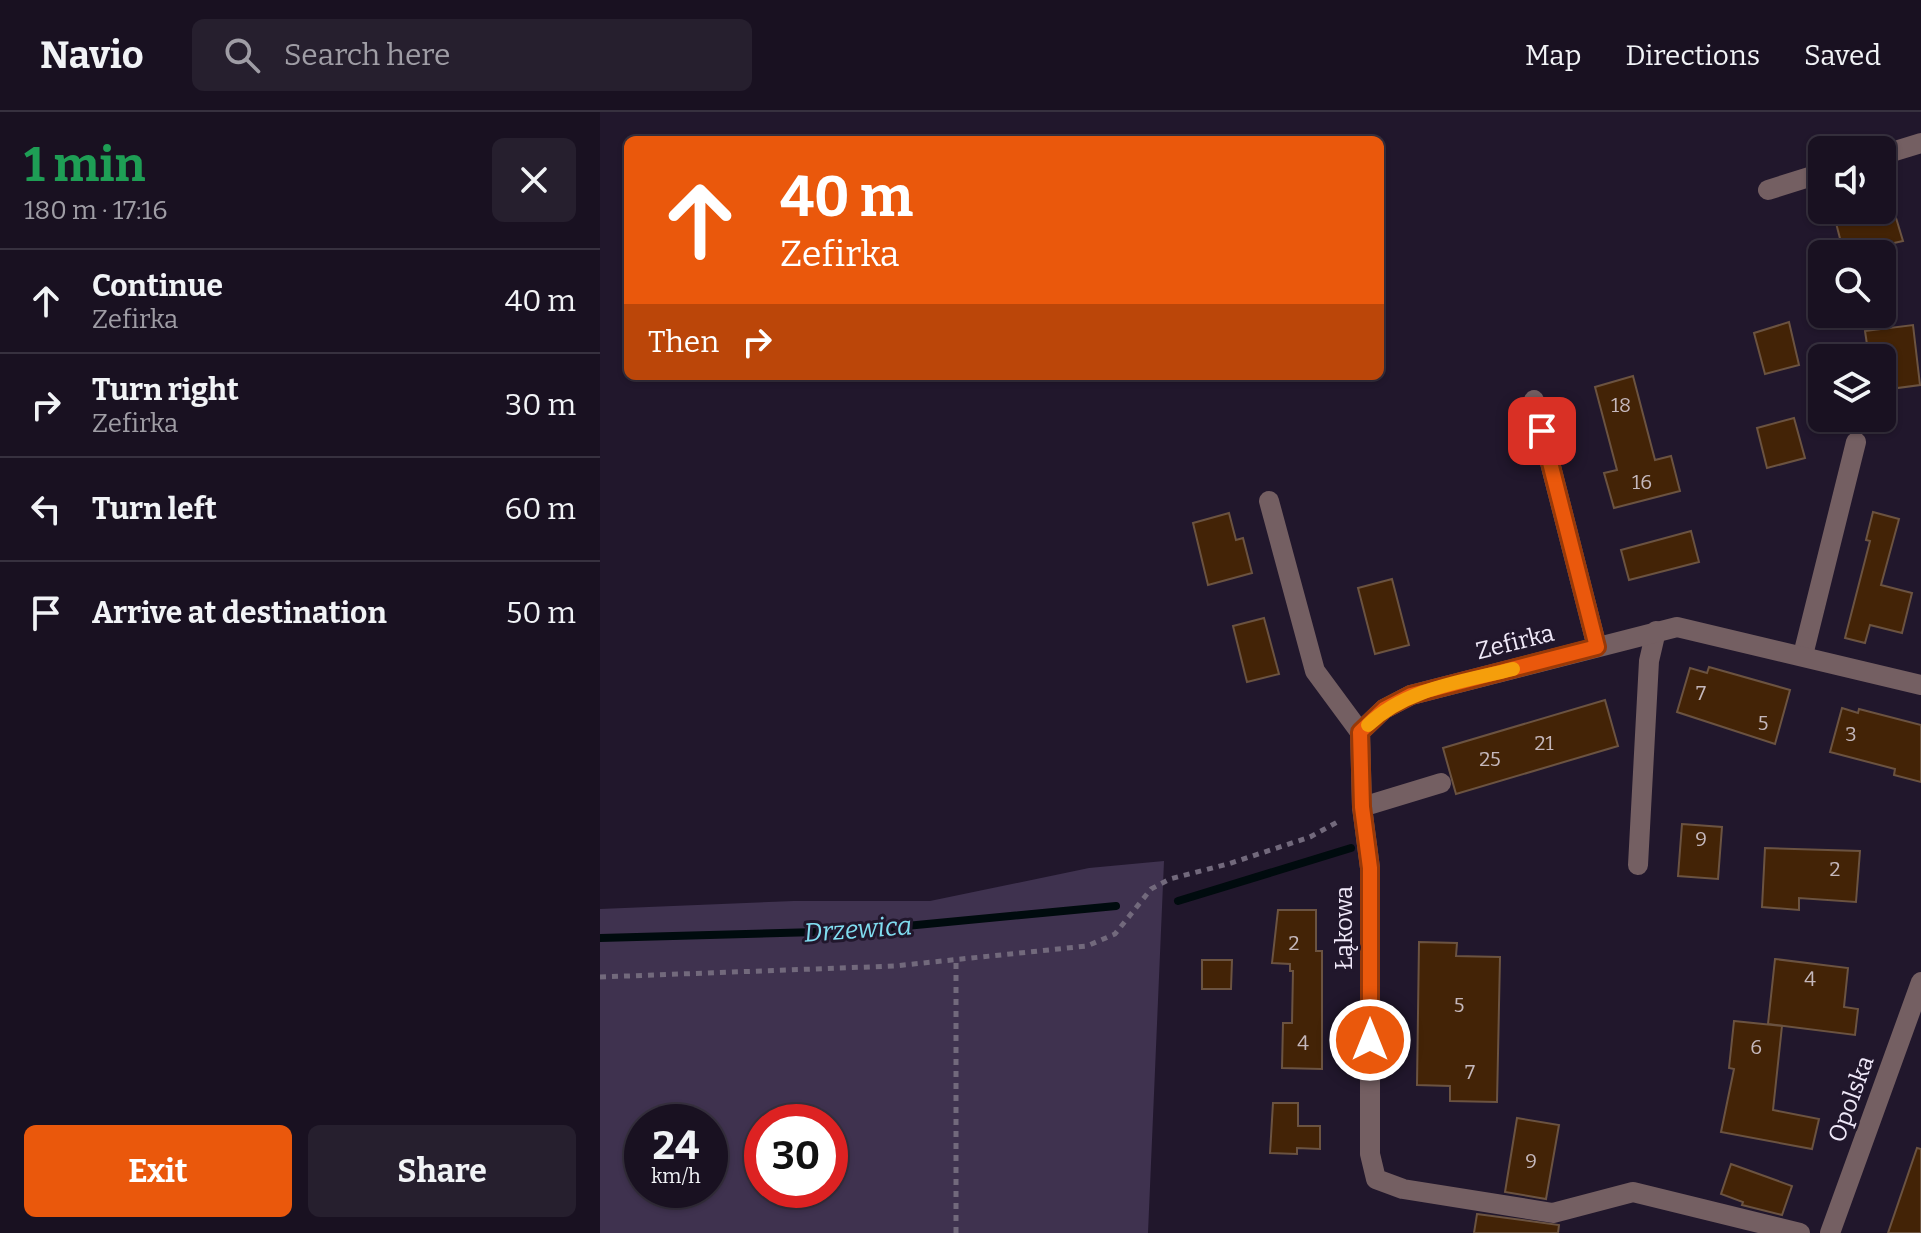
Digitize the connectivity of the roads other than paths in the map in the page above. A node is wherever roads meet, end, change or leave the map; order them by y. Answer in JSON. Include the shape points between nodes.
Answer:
{"nodes":[{"id":1,"x":1921,"y":143,"type":"edge"},
{"id":2,"x":1896,"y":151,"type":"edge"},
{"id":3,"x":1808,"y":177,"type":"edge"},
{"id":4,"x":1768,"y":190,"type":"dead end"},
{"id":5,"x":1534,"y":400,"type":"dead end"},
{"id":6,"x":1856,"y":442,"type":"dead end"},
{"id":7,"x":1269,"y":501,"type":"dead end"},
{"id":8,"x":1656,"y":631,"type":"junction"},
{"id":9,"x":1597,"y":647,"type":"junction"},
{"id":10,"x":1803,"y":655,"type":"junction"},
{"id":11,"x":1921,"y":685,"type":"edge"},
{"id":12,"x":1360,"y":732,"type":"junction"},
{"id":13,"x":1441,"y":783,"type":"dead end"},
{"id":14,"x":1362,"y":807,"type":"junction"},
{"id":15,"x":1638,"y":865,"type":"dead end"},
{"id":16,"x":1921,"y":982,"type":"edge"},
{"id":17,"x":1800,"y":1233,"type":"edge"},
{"id":18,"x":1830,"y":1233,"type":"edge"}],
"edges":[{"from":1,"to":2,"type":"street"},
{"from":3,"to":4,"type":"street"},
{"from":5,"to":9,"type":"street"},
{"from":6,"to":10,"type":"street"},
{"from":7,"to":12,"type":"street","via":[[1315,671]]},
{"from":8,"to":9,"type":"street","name":"Zefirka"},
{"from":8,"to":10,"type":"street","name":"Zefirka","via":[[1677,627]]},
{"from":8,"to":15,"type":"street","via":[[1649,661]]},
{"from":9,"to":12,"type":"street","name":"Zefirka","via":[[1411,695],[1384,709]]},
{"from":10,"to":11,"type":"street","name":"Zefirka"},
{"from":12,"to":14,"type":"street"},
{"from":13,"to":14,"type":"street"},
{"from":14,"to":17,"type":"street","name":"Łąkowa","via":[[1370,868],[1370,1154],[1376,1179],[1403,1189],[1553,1213],[1633,1192]]},
{"from":16,"to":18,"type":"street","name":"Opolska"}]}
